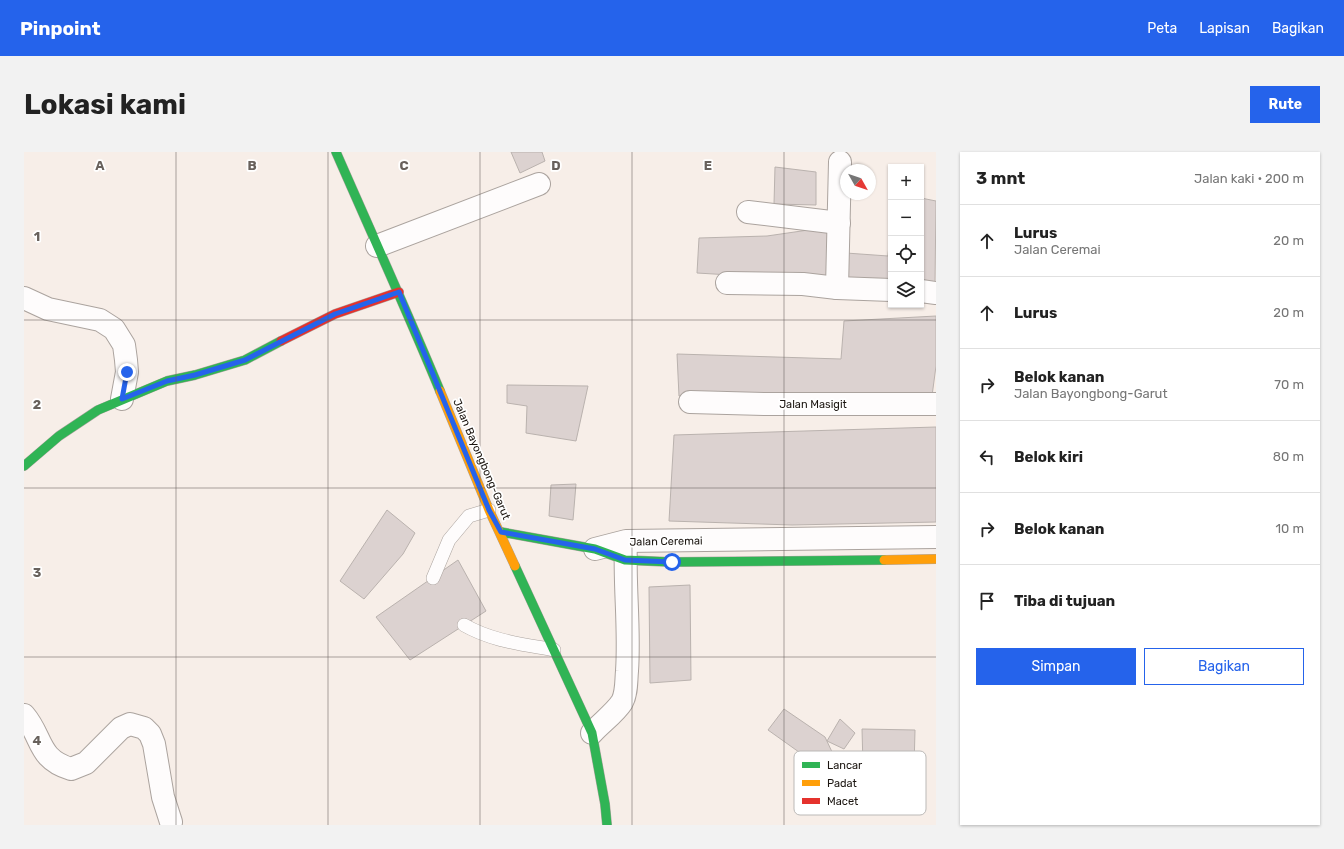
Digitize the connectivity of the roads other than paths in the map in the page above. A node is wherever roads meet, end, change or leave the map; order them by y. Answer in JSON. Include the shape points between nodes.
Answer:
{"nodes":[{"id":1,"x":336,"y":152,"type":"edge"},
{"id":2,"x":840,"y":162,"type":"dead end"},
{"id":3,"x":539,"y":184,"type":"dead end"},
{"id":4,"x":748,"y":212,"type":"dead end"},
{"id":5,"x":838,"y":223,"type":"junction"},
{"id":6,"x":377,"y":246,"type":"junction"},
{"id":7,"x":727,"y":283,"type":"dead end"},
{"id":8,"x":837,"y":288,"type":"junction"},
{"id":9,"x":888,"y":290,"type":"edge"},
{"id":10,"x":924,"y":291,"type":"edge"},
{"id":11,"x":399,"y":292,"type":"junction"},
{"id":12,"x":936,"y":293,"type":"edge"},
{"id":13,"x":24,"y":298,"type":"edge"},
{"id":14,"x":122,"y":399,"type":"junction"},
{"id":15,"x":690,"y":402,"type":"dead end"},
{"id":16,"x":936,"y":404,"type":"edge"},
{"id":17,"x":24,"y":466,"type":"edge"},
{"id":18,"x":489,"y":510,"type":"junction"},
{"id":19,"x":501,"y":532,"type":"junction"},
{"id":20,"x":936,"y":537,"type":"edge"},
{"id":21,"x":595,"y":549,"type":"joint"},
{"id":22,"x":626,"y":550,"type":"junction"},
{"id":23,"x":792,"y":550,"type":"junction"},
{"id":24,"x":936,"y":559,"type":"edge"},
{"id":25,"x":433,"y":578,"type":"dead end"},
{"id":26,"x":464,"y":625,"type":"dead end"},
{"id":27,"x":554,"y":650,"type":"junction"},
{"id":28,"x":24,"y":715,"type":"edge"},
{"id":29,"x":592,"y":732,"type":"junction"},
{"id":30,"x":171,"y":822,"type":"dead end"},
{"id":31,"x":607,"y":825,"type":"edge"}],
"edges":[{"from":1,"to":6,"type":"main road","name":"Jalan Bayongbong-Garut"},
{"from":2,"to":5,"type":"street"},
{"from":3,"to":6,"type":"street"},
{"from":4,"to":5,"type":"street"},
{"from":5,"to":8,"type":"street"},
{"from":6,"to":11,"type":"main road","name":"Jalan Bayongbong-Garut"},
{"from":7,"to":8,"type":"street","via":[[803,284]]},
{"from":8,"to":9,"type":"street"},
{"from":10,"to":12,"type":"street"},
{"from":11,"to":14,"type":"main road","via":[[335,314],[245,360],[167,381]]},
{"from":11,"to":18,"type":"main road","name":"Jalan Bayongbong-Garut"},
{"from":13,"to":14,"type":"street","via":[[48,310],[100,320],[114,330],[124,345],[126,360],[127,372]]},
{"from":14,"to":17,"type":"main road","via":[[98,410],[58,436]]},
{"from":15,"to":16,"type":"street","name":"Jalan Masigit"},
{"from":18,"to":19,"type":"main road","name":"Jalan Bayongbong-Garut"},
{"from":18,"to":25,"type":"lane","via":[[469,516],[449,540]]},
{"from":19,"to":21,"type":"main road"},
{"from":19,"to":27,"type":"main road","name":"Jalan Bayongbong-Garut"},
{"from":20,"to":23,"type":"street","name":"Jalan Ceremai"},
{"from":21,"to":22,"type":"street","name":"Jalan Ceremai"},
{"from":22,"to":23,"type":"street","name":"Jalan Ceremai"},
{"from":22,"to":29,"type":"street","via":[[629,643],[625,690],[616,709]]},
{"from":23,"to":24,"type":"main road","name":"Jalan Ceremai"},
{"from":26,"to":27,"type":"lane","via":[[502,641]]},
{"from":27,"to":29,"type":"main road","name":"Jalan Bayongbong-Garut"},
{"from":28,"to":30,"type":"street","via":[[32,724],[42,749],[51,760],[71,769],[86,763],[121,728],[130,724],[144,728],[154,744],[162,791]]},
{"from":29,"to":31,"type":"main road","name":"Jalan Bayongbong-Garut"}]}
